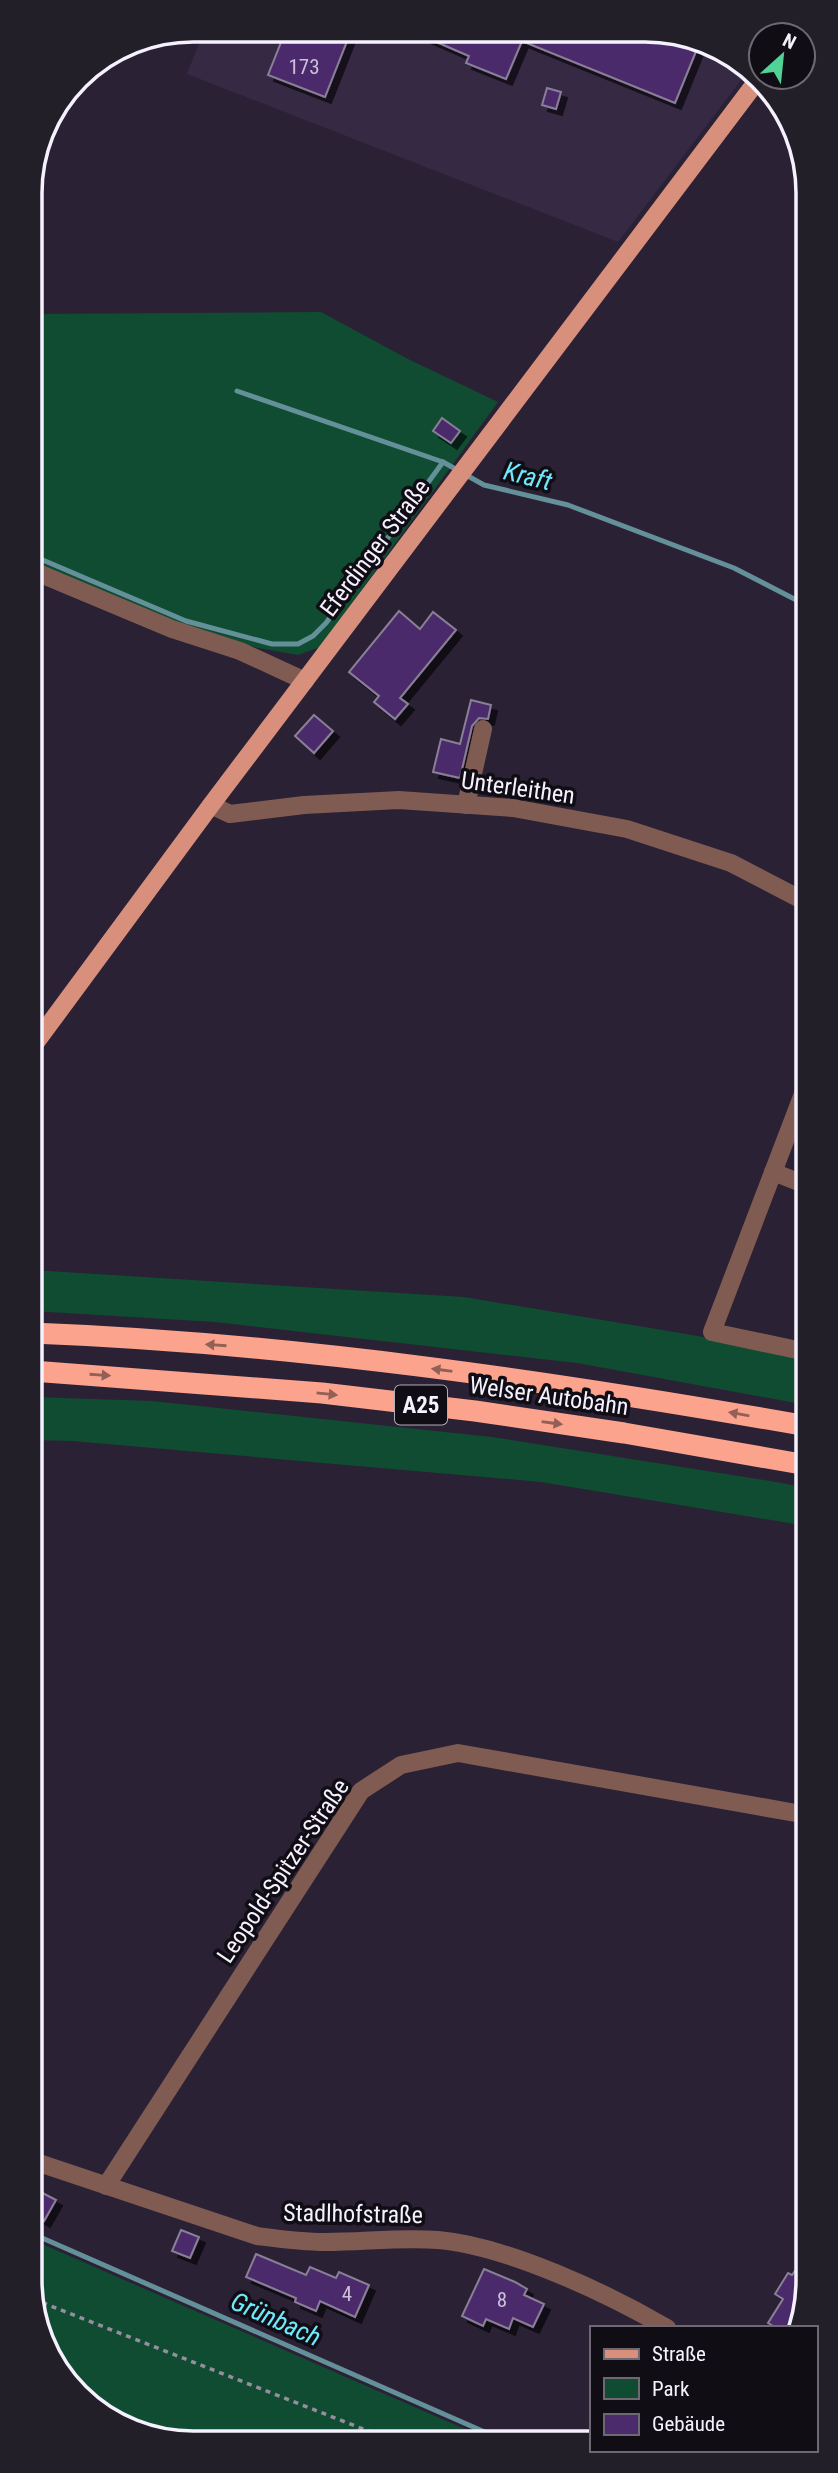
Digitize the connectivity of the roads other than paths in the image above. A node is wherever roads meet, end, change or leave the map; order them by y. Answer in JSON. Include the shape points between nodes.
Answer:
{"nodes":[{"id":1,"x":749,"y":91,"type":"edge"},
{"id":2,"x":42,"y":574,"type":"edge"},
{"id":3,"x":305,"y":681,"type":"junction"},
{"id":4,"x":484,"y":729,"type":"dead end"},
{"id":5,"x":211,"y":804,"type":"junction"},
{"id":6,"x":466,"y":805,"type":"junction"},
{"id":7,"x":796,"y":897,"type":"edge"},
{"id":8,"x":42,"y":1034,"type":"edge"},
{"id":9,"x":796,"y":1112,"type":"edge"},
{"id":10,"x":773,"y":1172,"type":"junction"},
{"id":11,"x":796,"y":1181,"type":"edge"},
{"id":12,"x":42,"y":1334,"type":"edge"},
{"id":13,"x":796,"y":1350,"type":"edge"},
{"id":14,"x":42,"y":1372,"type":"edge"},
{"id":15,"x":796,"y":1424,"type":"edge"},
{"id":16,"x":796,"y":1463,"type":"edge"},
{"id":17,"x":796,"y":1813,"type":"edge"},
{"id":18,"x":42,"y":2164,"type":"edge"},
{"id":19,"x":106,"y":2186,"type":"junction"},
{"id":20,"x":664,"y":2326,"type":"edge"}],
"edges":[{"from":1,"to":3,"type":"main road","name":"Eferdinger Straße"},
{"from":2,"to":3,"type":"street"},
{"from":3,"to":5,"type":"main road","name":"Eferdinger Straße"},
{"from":4,"to":6,"type":"street"},
{"from":5,"to":6,"type":"street","name":"Unterleithen","via":[[230,814],[399,800]]},
{"from":5,"to":8,"type":"main road","name":"Eferdinger Straße"},
{"from":6,"to":7,"type":"street","name":"Unterleithen","via":[[513,808],[627,830],[731,863]]},
{"from":9,"to":10,"type":"street"},
{"from":10,"to":11,"type":"street"},
{"from":10,"to":13,"type":"street","via":[[712,1332]]},
{"from":15,"to":12,"type":"highway","name":"Welser Autobahn","number":"A25","one_way":true,"via":[[422,1367],[251,1348]]},
{"from":14,"to":16,"type":"highway","name":"Welser Autobahn","number":"A25","one_way":true,"via":[[309,1392],[461,1410]]},
{"from":17,"to":19,"type":"street","name":"Leopold-Spitzer-Straße","via":[[458,1753],[401,1765],[361,1791]]},
{"from":18,"to":19,"type":"street","name":"Stadlhofstraße"},
{"from":19,"to":20,"type":"street","name":"Stadlhofstraße","via":[[257,2236],[328,2242],[439,2240],[492,2251],[572,2282]]}]}
